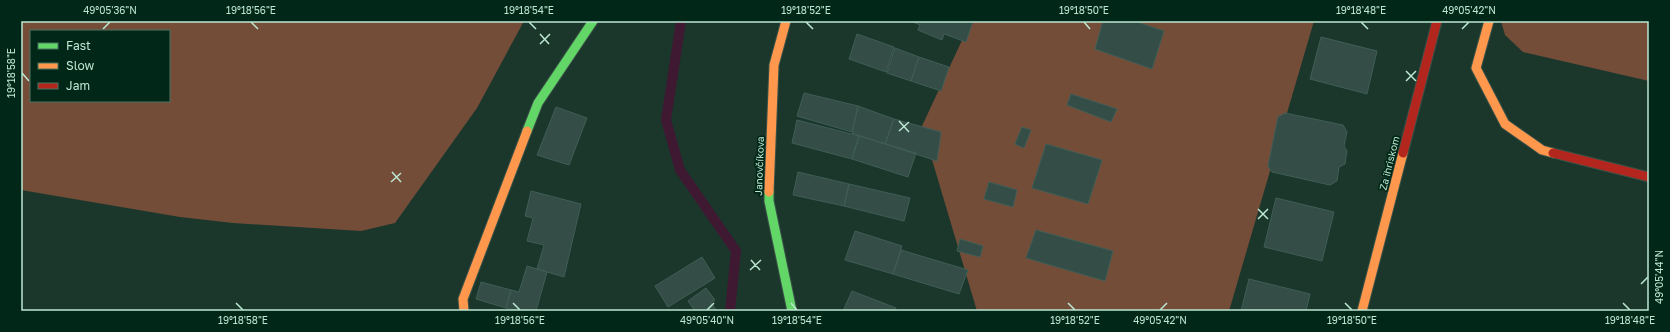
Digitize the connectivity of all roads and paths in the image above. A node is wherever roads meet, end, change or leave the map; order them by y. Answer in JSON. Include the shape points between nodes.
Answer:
{"nodes":[{"id":1,"x":593,"y":21,"type":"edge"},
{"id":2,"x":786,"y":21,"type":"edge"},
{"id":3,"x":1437,"y":21,"type":"edge"},
{"id":4,"x":1489,"y":21,"type":"edge"},
{"id":5,"x":1649,"y":178,"type":"edge"},
{"id":6,"x":464,"y":311,"type":"edge"},
{"id":7,"x":792,"y":311,"type":"edge"},
{"id":8,"x":1362,"y":311,"type":"edge"}],
"edges":[{"from":1,"to":6,"type":"street","via":[[538,103],[463,299]]},
{"from":2,"to":7,"type":"street","name":"Janovčíkova","via":[[774,65],[768,201]]},
{"from":3,"to":8,"type":"street","name":"Za ihriskom"},
{"from":4,"to":5,"type":"street","via":[[1476,68],[1505,124],[1542,150]]}]}
